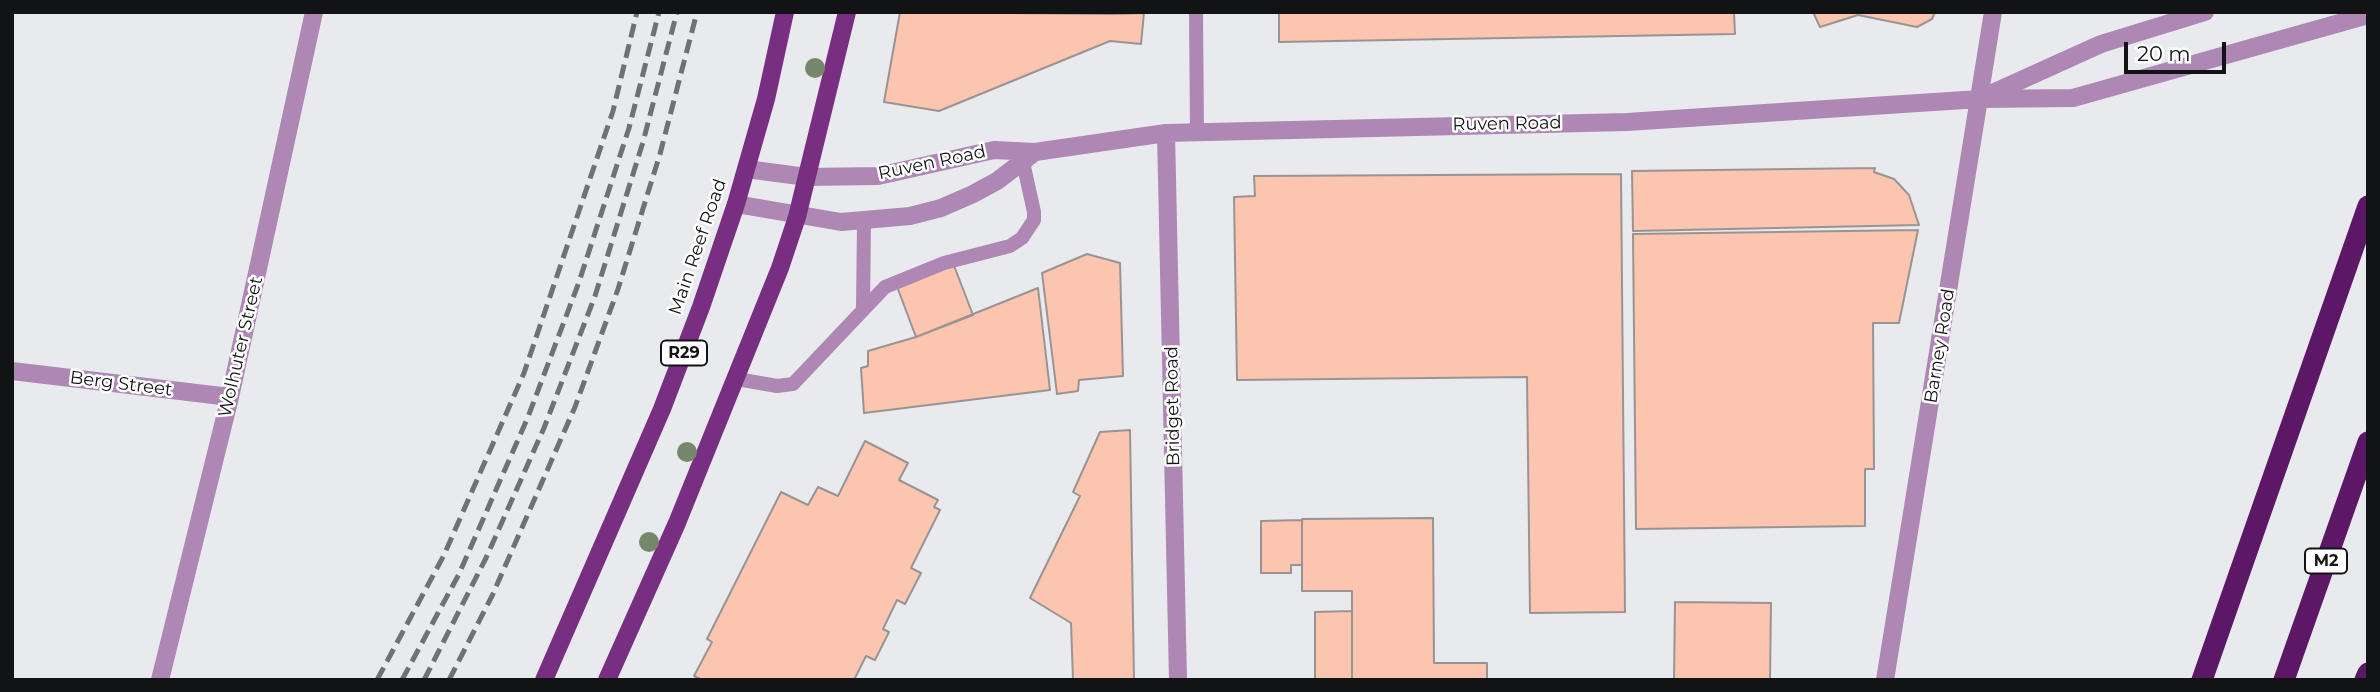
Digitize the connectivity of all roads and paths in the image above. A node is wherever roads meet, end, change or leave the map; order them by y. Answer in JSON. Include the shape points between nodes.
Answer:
{"nodes":[{"id":1,"x":314,"y":12,"type":"edge"},
{"id":2,"x":785,"y":12,"type":"edge"},
{"id":3,"x":847,"y":12,"type":"edge"},
{"id":4,"x":1196,"y":12,"type":"edge"},
{"id":5,"x":1993,"y":12,"type":"edge"},
{"id":6,"x":2205,"y":12,"type":"edge"},
{"id":7,"x":2368,"y":15,"type":"edge"},
{"id":8,"x":1980,"y":99,"type":"junction"},
{"id":9,"x":1197,"y":131,"type":"junction"},
{"id":10,"x":1166,"y":132,"type":"junction"},
{"id":11,"x":1026,"y":155,"type":"junction"},
{"id":12,"x":746,"y":169,"type":"junction"},
{"id":13,"x":807,"y":177,"type":"junction"},
{"id":14,"x":736,"y":204,"type":"junction"},
{"id":15,"x":2368,"y":206,"type":"edge"},
{"id":16,"x":797,"y":217,"type":"junction"},
{"id":17,"x":864,"y":221,"type":"junction"},
{"id":18,"x":863,"y":310,"type":"junction"},
{"id":19,"x":12,"y":371,"type":"edge"},
{"id":20,"x":737,"y":379,"type":"junction"},
{"id":21,"x":230,"y":397,"type":"junction"},
{"id":22,"x":2368,"y":442,"type":"edge"},
{"id":23,"x":2368,"y":673,"type":"edge"},
{"id":24,"x":160,"y":680,"type":"edge"},
{"id":25,"x":544,"y":680,"type":"edge"},
{"id":26,"x":607,"y":680,"type":"edge"},
{"id":27,"x":1178,"y":680,"type":"edge"},
{"id":28,"x":1885,"y":680,"type":"edge"},
{"id":29,"x":2202,"y":680,"type":"edge"},
{"id":30,"x":2284,"y":680,"type":"edge"},
{"id":31,"x":2365,"y":680,"type":"edge"}],
"edges":[{"from":1,"to":21,"type":"street","name":"Wolhuter Street"},
{"from":2,"to":12,"type":"main road","name":"Main Reef Road","number":"R29"},
{"from":3,"to":13,"type":"main road"},
{"from":4,"to":9,"type":"lane"},
{"from":5,"to":8,"type":"street","name":"Barney Road"},
{"from":6,"to":8,"type":"street","name":"Ruven Road","via":[[2101,44]]},
{"from":7,"to":8,"type":"street","name":"Ruven Road","via":[[2073,98]]},
{"from":8,"to":9,"type":"street","name":"Ruven Road","via":[[1627,122]]},
{"from":8,"to":28,"type":"street","name":"Barney Road"},
{"from":9,"to":10,"type":"street","name":"Ruven Road"},
{"from":10,"to":11,"type":"street","name":"Ruven Road"},
{"from":10,"to":27,"type":"street","name":"Bridget Road"},
{"from":11,"to":13,"type":"street","name":"Ruven Road","via":[[994,150],[878,176]]},
{"from":11,"to":17,"type":"street","name":"Ruven Road","via":[[997,181],[941,208]]},
{"from":11,"to":18,"type":"lane","via":[[1034,220],[1022,238],[1010,246],[944,263],[892,283]]},
{"from":12,"to":13,"type":"street","name":"Ruven Road"},
{"from":12,"to":14,"type":"main road","name":"Main Reef Road","number":"R29"},
{"from":13,"to":16,"type":"main road"},
{"from":14,"to":16,"type":"street","name":"Ruven Road"},
{"from":14,"to":25,"type":"main road","name":"Main Reef Road","number":"R29","via":[[662,409]]},
{"from":15,"to":29,"type":"highway"},
{"from":16,"to":17,"type":"street","name":"Ruven Road"},
{"from":16,"to":20,"type":"main road"},
{"from":17,"to":18,"type":"lane"},
{"from":18,"to":20,"type":"lane","via":[[793,384]]},
{"from":19,"to":21,"type":"street","name":"Berg Street"},
{"from":20,"to":26,"type":"main road"},
{"from":21,"to":24,"type":"street","name":"Wolhuter Street"},
{"from":22,"to":30,"type":"highway","number":"M2"},
{"from":23,"to":31,"type":"highway"}]}
